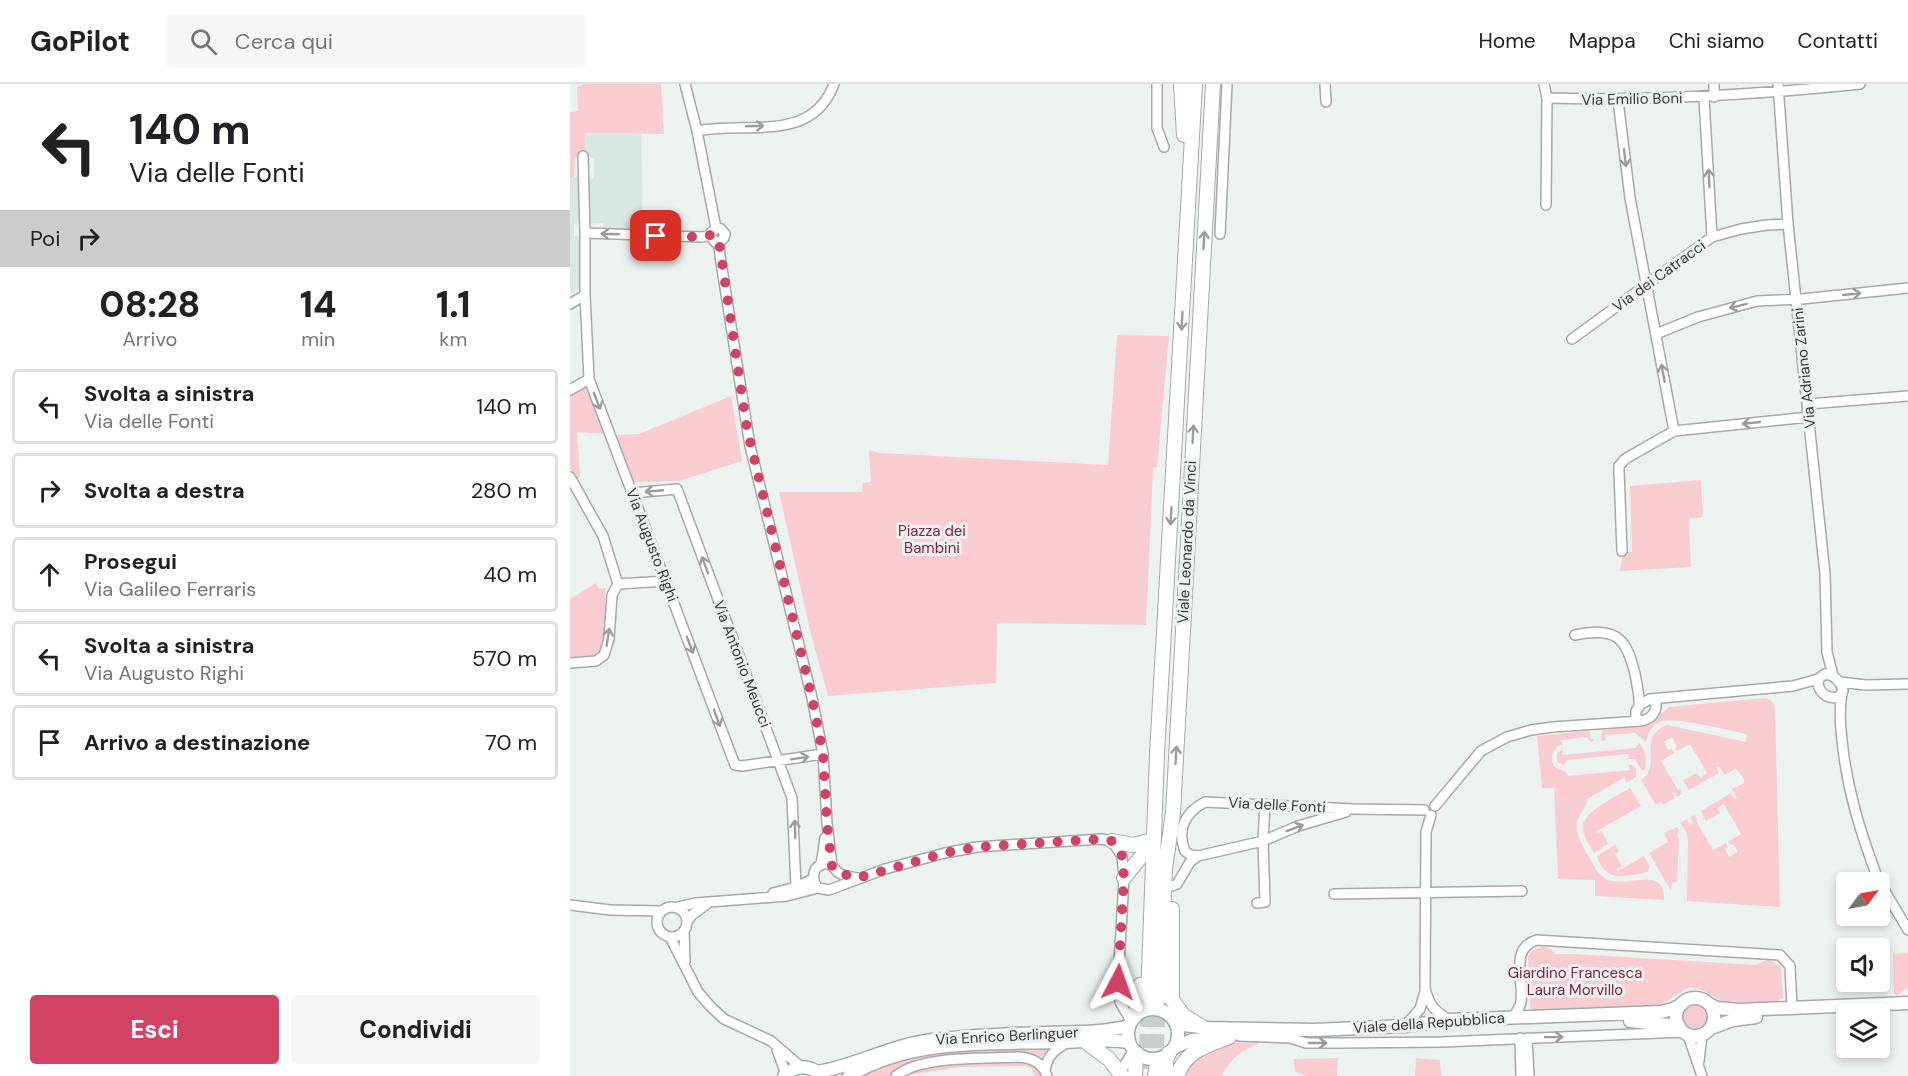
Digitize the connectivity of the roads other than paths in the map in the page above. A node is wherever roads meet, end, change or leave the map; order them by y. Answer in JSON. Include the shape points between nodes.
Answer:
{"nodes":[{"id":1,"x":685,"y":84,"type":"edge"},
{"id":2,"x":834,"y":84,"type":"edge"},
{"id":3,"x":1157,"y":84,"type":"edge"},
{"id":4,"x":1182,"y":84,"type":"edge"},
{"id":5,"x":1195,"y":84,"type":"edge"},
{"id":6,"x":1212,"y":84,"type":"edge"},
{"id":7,"x":1227,"y":84,"type":"edge"},
{"id":8,"x":1325,"y":84,"type":"edge"},
{"id":9,"x":1544,"y":84,"type":"edge"},
{"id":10,"x":1714,"y":84,"type":"edge"},
{"id":11,"x":1860,"y":84,"type":"edge"},
{"id":12,"x":1778,"y":88,"type":"edge"},
{"id":13,"x":1709,"y":97,"type":"junction"},
{"id":14,"x":1547,"y":99,"type":"junction"},
{"id":15,"x":1618,"y":100,"type":"junction"},
{"id":16,"x":1326,"y":102,"type":"dead end"},
{"id":17,"x":697,"y":131,"type":"junction"},
{"id":18,"x":1164,"y":147,"type":"dead end"},
{"id":19,"x":583,"y":156,"type":"dead end"},
{"id":20,"x":1190,"y":179,"type":"junction"},
{"id":21,"x":1546,"y":205,"type":"dead end"},
{"id":22,"x":1788,"y":224,"type":"junction"},
{"id":23,"x":713,"y":232,"type":"junction"},
{"id":24,"x":585,"y":233,"type":"junction"},
{"id":25,"x":1220,"y":234,"type":"dead end"},
{"id":26,"x":1712,"y":237,"type":"junction"},
{"id":27,"x":1647,"y":284,"type":"junction"},
{"id":28,"x":1908,"y":288,"type":"edge"},
{"id":29,"x":585,"y":295,"type":"junction"},
{"id":30,"x":1796,"y":299,"type":"junction"},
{"id":31,"x":570,"y":304,"type":"edge"},
{"id":32,"x":1656,"y":334,"type":"junction"},
{"id":33,"x":1572,"y":339,"type":"dead end"},
{"id":34,"x":589,"y":379,"type":"junction"},
{"id":35,"x":570,"y":390,"type":"edge"},
{"id":36,"x":1908,"y":396,"type":"edge"},
{"id":37,"x":1808,"y":404,"type":"junction"},
{"id":38,"x":1809,"y":417,"type":"junction"},
{"id":39,"x":1674,"y":430,"type":"junction"},
{"id":40,"x":570,"y":477,"type":"edge"},
{"id":41,"x":632,"y":493,"type":"junction"},
{"id":42,"x":1622,"y":551,"type":"dead end"},
{"id":43,"x":665,"y":581,"type":"junction"},
{"id":44,"x":618,"y":584,"type":"junction"},
{"id":45,"x":1575,"y":635,"type":"dead end"},
{"id":46,"x":1827,"y":651,"type":"junction"},
{"id":47,"x":570,"y":663,"type":"edge"},
{"id":48,"x":1819,"y":677,"type":"junction"},
{"id":49,"x":1908,"y":684,"type":"edge"},
{"id":50,"x":1793,"y":686,"type":"junction"},
{"id":51,"x":1840,"y":686,"type":"junction"},
{"id":52,"x":1638,"y":687,"type":"junction"},
{"id":53,"x":1820,"y":691,"type":"junction"},
{"id":54,"x":1675,"y":696,"type":"junction"},
{"id":55,"x":1829,"y":697,"type":"junction"},
{"id":56,"x":1650,"y":699,"type":"junction"},
{"id":57,"x":1655,"y":711,"type":"junction"},
{"id":58,"x":1638,"y":713,"type":"junction"},
{"id":59,"x":1840,"y":723,"type":"junction"},
{"id":60,"x":823,"y":754,"type":"junction"},
{"id":61,"x":778,"y":761,"type":"junction"},
{"id":62,"x":1265,"y":804,"type":"junction"},
{"id":63,"x":1354,"y":809,"type":"junction"},
{"id":64,"x":1430,"y":810,"type":"junction"},
{"id":65,"x":1173,"y":813,"type":"junction"},
{"id":66,"x":827,"y":824,"type":"junction"},
{"id":67,"x":1150,"y":839,"type":"junction"},
{"id":68,"x":1112,"y":841,"type":"junction"},
{"id":69,"x":1263,"y":841,"type":"junction"},
{"id":70,"x":1198,"y":856,"type":"junction"},
{"id":71,"x":821,"y":865,"type":"junction"},
{"id":72,"x":835,"y":869,"type":"junction"},
{"id":73,"x":1876,"y":872,"type":"edge"},
{"id":74,"x":858,"y":878,"type":"junction"},
{"id":75,"x":1124,"y":878,"type":"junction"},
{"id":76,"x":815,"y":883,"type":"junction"},
{"id":77,"x":835,"y":886,"type":"junction"},
{"id":78,"x":1172,"y":886,"type":"junction"},
{"id":79,"x":796,"y":887,"type":"junction"},
{"id":80,"x":1522,"y":891,"type":"dead end"},
{"id":81,"x":1334,"y":894,"type":"dead end"},
{"id":82,"x":1425,"y":894,"type":"junction"},
{"id":83,"x":753,"y":898,"type":"junction"},
{"id":84,"x":1890,"y":902,"type":"edge"},
{"id":85,"x":709,"y":903,"type":"junction"},
{"id":86,"x":1257,"y":903,"type":"dead end"},
{"id":87,"x":570,"y":905,"type":"edge"},
{"id":88,"x":678,"y":907,"type":"junction"},
{"id":89,"x":1894,"y":909,"type":"junction"},
{"id":90,"x":632,"y":911,"type":"junction"},
{"id":91,"x":660,"y":911,"type":"junction"},
{"id":92,"x":1908,"y":920,"type":"edge"},
{"id":93,"x":657,"y":924,"type":"junction"},
{"id":94,"x":686,"y":926,"type":"junction"},
{"id":95,"x":1908,"y":930,"type":"edge"},
{"id":96,"x":670,"y":937,"type":"junction"},
{"id":97,"x":686,"y":965,"type":"junction"},
{"id":98,"x":1172,"y":988,"type":"junction"},
{"id":99,"x":1425,"y":988,"type":"junction"},
{"id":100,"x":1908,"y":993,"type":"edge"},
{"id":101,"x":1521,"y":1003,"type":"junction"},
{"id":102,"x":1908,"y":1003,"type":"edge"},
{"id":103,"x":1709,"y":1004,"type":"junction"},
{"id":104,"x":1881,"y":1004,"type":"edge"},
{"id":105,"x":1890,"y":1004,"type":"edge"},
{"id":106,"x":1682,"y":1005,"type":"junction"},
{"id":107,"x":1836,"y":1006,"type":"edge"},
{"id":108,"x":1792,"y":1008,"type":"junction"},
{"id":109,"x":1908,"y":1010,"type":"edge"},
{"id":110,"x":1532,"y":1016,"type":"junction"},
{"id":111,"x":1512,"y":1018,"type":"junction"},
{"id":112,"x":1172,"y":1019,"type":"junction"},
{"id":113,"x":1450,"y":1020,"type":"junction"},
{"id":114,"x":1131,"y":1021,"type":"junction"},
{"id":115,"x":1405,"y":1026,"type":"junction"},
{"id":116,"x":1202,"y":1027,"type":"junction"},
{"id":117,"x":1684,"y":1031,"type":"junction"},
{"id":118,"x":1706,"y":1031,"type":"junction"},
{"id":119,"x":1234,"y":1037,"type":"junction"},
{"id":120,"x":1523,"y":1038,"type":"junction"},
{"id":121,"x":773,"y":1042,"type":"junction"},
{"id":122,"x":1069,"y":1042,"type":"junction"},
{"id":123,"x":1086,"y":1042,"type":"junction"},
{"id":124,"x":1133,"y":1049,"type":"junction"},
{"id":125,"x":1172,"y":1050,"type":"junction"},
{"id":126,"x":1698,"y":1063,"type":"junction"},
{"id":127,"x":801,"y":1067,"type":"junction"},
{"id":128,"x":1046,"y":1073,"type":"edge"},
{"id":129,"x":820,"y":1074,"type":"edge"},
{"id":130,"x":1121,"y":1074,"type":"edge"},
{"id":131,"x":1150,"y":1074,"type":"edge"},
{"id":132,"x":785,"y":1075,"type":"edge"},
{"id":133,"x":849,"y":1076,"type":"edge"},
{"id":134,"x":896,"y":1076,"type":"edge"},
{"id":135,"x":1177,"y":1076,"type":"edge"},
{"id":136,"x":1521,"y":1076,"type":"edge"},
{"id":137,"x":1529,"y":1076,"type":"edge"},
{"id":138,"x":1702,"y":1076,"type":"edge"}],
"edges":[{"from":1,"to":17,"type":"street"},
{"from":17,"to":2,"type":"street","one_way":true,"via":[[800,122],[822,107]]},
{"from":3,"to":18,"type":"street","via":[[1157,128]]},
{"from":4,"to":20,"type":"highway"},
{"from":5,"to":20,"type":"highway","name":"Viale Leonardo da Vinci"},
{"from":65,"to":6,"type":"highway","name":"Viale Leonardo da Vinci","one_way":true},
{"from":7,"to":25,"type":"street"},
{"from":8,"to":16,"type":"street"},
{"from":9,"to":14,"type":"street"},
{"from":10,"to":13,"type":"street"},
{"from":11,"to":12,"type":"street","name":"Via Emilio Boni"},
{"from":12,"to":13,"type":"street","name":"Via Emilio Boni"},
{"from":12,"to":22,"type":"street","name":"Via Adriano Zarini"},
{"from":13,"to":15,"type":"street","name":"Via Emilio Boni"},
{"from":26,"to":13,"type":"street","one_way":true},
{"from":14,"to":15,"type":"street","name":"Via Emilio Boni"},
{"from":14,"to":21,"type":"street"},
{"from":15,"to":27,"type":"street","one_way":true,"via":[[1630,198]]},
{"from":17,"to":23,"type":"street"},
{"from":19,"to":24,"type":"street","name":"Via Augusto Righi"},
{"from":20,"to":67,"type":"highway","name":"Viale Leonardo da Vinci","one_way":true},
{"from":22,"to":26,"type":"street","name":"Via dei Catracci"},
{"from":22,"to":30,"type":"street","name":"Via Adriano Zarini"},
{"from":23,"to":24,"type":"street","one_way":true,"via":[[702,237]]},
{"from":23,"to":60,"type":"street","via":[[713,240],[719,242],[747,429]]},
{"from":24,"to":29,"type":"street","name":"Via Augusto Righi"},
{"from":26,"to":27,"type":"street","name":"Via dei Catracci"},
{"from":27,"to":32,"type":"street"},
{"from":27,"to":33,"type":"street","name":"Via dei Catracci"},
{"from":30,"to":28,"type":"street","one_way":true},
{"from":29,"to":31,"type":"street"},
{"from":29,"to":34,"type":"street","name":"Via Augusto Righi"},
{"from":30,"to":32,"type":"street","one_way":true,"via":[[1757,301],[1698,317]]},
{"from":30,"to":37,"type":"street","name":"Via Adriano Zarini"},
{"from":39,"to":32,"type":"street","one_way":true},
{"from":34,"to":35,"type":"street"},
{"from":34,"to":41,"type":"street","name":"Via Augusto Righi","one_way":true},
{"from":36,"to":37,"type":"street"},
{"from":37,"to":38,"type":"street","name":"Via Adriano Zarini"},
{"from":38,"to":39,"type":"street","one_way":true},
{"from":38,"to":46,"type":"street","name":"Via Adriano Zarini","via":[[1825,574]]},
{"from":39,"to":42,"type":"street","via":[[1619,466]]},
{"from":40,"to":44,"type":"street","via":[[603,536]]},
{"from":41,"to":43,"type":"street","name":"Via Augusto Righi"},
{"from":61,"to":41,"type":"street","name":"Via Antonio Meucci","one_way":true,"via":[[677,489]]},
{"from":43,"to":44,"type":"street"},
{"from":43,"to":61,"type":"street","name":"Via Augusto Righi","one_way":true,"via":[[735,765]]},
{"from":47,"to":44,"type":"street","one_way":true,"via":[[596,661],[604,655],[612,595]]},
{"from":45,"to":52,"type":"street","via":[[1594,631],[1621,638]]},
{"from":46,"to":48,"type":"street"},
{"from":46,"to":51,"type":"street"},
{"from":48,"to":50,"type":"street"},
{"from":48,"to":51,"type":"street","via":[[1825,674]]},
{"from":48,"to":53,"type":"street"},
{"from":49,"to":51,"type":"street"},
{"from":50,"to":53,"type":"street"},
{"from":50,"to":54,"type":"street"},
{"from":51,"to":55,"type":"street","via":[[1834,698]]},
{"from":51,"to":59,"type":"street"},
{"from":52,"to":56,"type":"street"},
{"from":52,"to":58,"type":"street"},
{"from":53,"to":55,"type":"street"},
{"from":54,"to":56,"type":"street"},
{"from":54,"to":57,"type":"street"},
{"from":55,"to":59,"type":"street"},
{"from":56,"to":57,"type":"street","via":[[1656,703]]},
{"from":56,"to":58,"type":"street"},
{"from":57,"to":58,"type":"street","via":[[1648,719]]},
{"from":58,"to":64,"type":"street","via":[[1613,722],[1531,730],[1494,742],[1481,751]]},
{"from":59,"to":73,"type":"street","via":[[1852,804]]},
{"from":61,"to":60,"type":"street","name":"Via Augusto Righi","one_way":true},
{"from":60,"to":66,"type":"street"},
{"from":79,"to":61,"type":"street","name":"Via Antonio Meucci","one_way":true,"via":[[792,798]]},
{"from":62,"to":63,"type":"street","name":"Via delle Fonti"},
{"from":62,"to":69,"type":"street"},
{"from":62,"to":70,"type":"street","name":"Via delle Fonti","via":[[1205,802],[1195,808],[1185,818],[1181,833],[1185,851]]},
{"from":63,"to":64,"type":"street","name":"Via delle Fonti"},
{"from":69,"to":63,"type":"street","one_way":true},
{"from":64,"to":82,"type":"street"},
{"from":65,"to":67,"type":"highway","name":"Viale Leonardo da Vinci","via":[[1154,999]]},
{"from":65,"to":78,"type":"highway"},
{"from":66,"to":71,"type":"street"},
{"from":66,"to":72,"type":"street"},
{"from":67,"to":68,"type":"highway","via":[[1133,845]]},
{"from":67,"to":75,"type":"highway"},
{"from":67,"to":114,"type":"highway","via":[[1139,1002]]},
{"from":68,"to":74,"type":"street","via":[[977,847]]},
{"from":68,"to":75,"type":"street","via":[[1122,856]]},
{"from":69,"to":70,"type":"street"},
{"from":69,"to":86,"type":"street","via":[[1265,902]]},
{"from":70,"to":78,"type":"street"},
{"from":71,"to":72,"type":"street"},
{"from":71,"to":76,"type":"street","via":[[814,871]]},
{"from":72,"to":74,"type":"street"},
{"from":72,"to":77,"type":"street"},
{"from":74,"to":77,"type":"street"},
{"from":75,"to":114,"type":"street","via":[[1118,982],[1120,1002]]},
{"from":76,"to":77,"type":"street","via":[[829,890]]},
{"from":76,"to":79,"type":"street"},
{"from":76,"to":83,"type":"street","via":[[787,896]]},
{"from":78,"to":98,"type":"highway"},
{"from":79,"to":83,"type":"street"},
{"from":80,"to":82,"type":"street"},
{"from":81,"to":82,"type":"street"},
{"from":82,"to":99,"type":"street"},
{"from":83,"to":85,"type":"street"},
{"from":84,"to":89,"type":"street"},
{"from":85,"to":88,"type":"street"},
{"from":85,"to":94,"type":"street"},
{"from":87,"to":90,"type":"street"},
{"from":88,"to":91,"type":"street"},
{"from":88,"to":94,"type":"street","via":[[685,913]]},
{"from":89,"to":92,"type":"street"},
{"from":89,"to":95,"type":"street"},
{"from":90,"to":91,"type":"street"},
{"from":90,"to":93,"type":"street"},
{"from":91,"to":93,"type":"street"},
{"from":93,"to":96,"type":"street","via":[[660,932]]},
{"from":94,"to":96,"type":"street","via":[[680,934]]},
{"from":94,"to":97,"type":"street"},
{"from":96,"to":97,"type":"street"},
{"from":97,"to":121,"type":"street","via":[[698,992],[724,1019]]},
{"from":98,"to":112,"type":"highway"},
{"from":98,"to":116,"type":"highway","via":[[1172,1000],[1178,1010]]},
{"from":99,"to":113,"type":"street","via":[[1435,1011]]},
{"from":99,"to":115,"type":"street","via":[[1420,1009]]},
{"from":100,"to":104,"type":"street"},
{"from":101,"to":108,"type":"street","via":[[1520,959],[1525,945],[1537,940],[1773,953],[1790,966]]},
{"from":101,"to":110,"type":"street"},
{"from":101,"to":111,"type":"street"},
{"from":102,"to":105,"type":"main road","name":"Viale della Repubblica"},
{"from":103,"to":106,"type":"main road","name":"Viale della Repubblica","via":[[1695,998]]},
{"from":103,"to":108,"type":"main road","name":"Viale della Repubblica","via":[[1729,1010]]},
{"from":103,"to":118,"type":"main road","via":[[1714,1018]]},
{"from":106,"to":110,"type":"main road","name":"Viale della Repubblica","via":[[1661,1012]]},
{"from":106,"to":117,"type":"main road","via":[[1677,1014]]},
{"from":107,"to":108,"type":"main road","name":"Viale della Repubblica"},
{"from":109,"to":118,"type":"main road","name":"Viale della Repubblica","via":[[1745,1017]]},
{"from":110,"to":111,"type":"main road","name":"Viale della Repubblica"},
{"from":111,"to":113,"type":"main road","name":"Viale della Repubblica"},
{"from":112,"to":114,"type":"main road","via":[[1153,1008]]},
{"from":112,"to":116,"type":"main road","name":"Viale della Repubblica"},
{"from":112,"to":125,"type":"main road","via":[[1178,1038]]},
{"from":113,"to":115,"type":"main road","name":"Viale della Repubblica"},
{"from":114,"to":124,"type":"main road"},
{"from":114,"to":129,"type":"main road","name":"Via Enrico Berlinguer","via":[[1105,1032],[933,1040],[898,1047]]},
{"from":115,"to":116,"type":"main road","name":"Viale della Repubblica","via":[[1315,1030]]},
{"from":117,"to":118,"type":"main road","name":"Viale della Repubblica"},
{"from":117,"to":119,"type":"main road","name":"Viale della Repubblica","via":[[1656,1023],[1610,1021]]},
{"from":120,"to":117,"type":"street","name":"Viale della Repubblica","one_way":true},
{"from":117,"to":126,"type":"street"},
{"from":118,"to":126,"type":"street"},
{"from":119,"to":120,"type":"street","name":"Viale della Repubblica","one_way":true,"via":[[1290,1038],[1306,1043]]},
{"from":119,"to":125,"type":"main road","name":"Viale della Repubblica","via":[[1192,1040]]},
{"from":119,"to":135,"type":"highway","via":[[1188,1056]]},
{"from":120,"to":136,"type":"street"},
{"from":120,"to":137,"type":"street"},
{"from":121,"to":127,"type":"street"},
{"from":121,"to":132,"type":"street"},
{"from":122,"to":123,"type":"main road","name":"Via Enrico Berlinguer"},
{"from":122,"to":128,"type":"street","via":[[1050,1055]]},
{"from":122,"to":133,"type":"main road","name":"Via Enrico Berlinguer","via":[[921,1050],[891,1057]]},
{"from":123,"to":124,"type":"main road","name":"Via Enrico Berlinguer"},
{"from":123,"to":130,"type":"highway"},
{"from":124,"to":125,"type":"main road","via":[[1151,1060]]},
{"from":124,"to":130,"type":"street"},
{"from":124,"to":131,"type":"highway"},
{"from":125,"to":131,"type":"highway","via":[[1166,1061]]},
{"from":126,"to":138,"type":"street"},
{"from":127,"to":129,"type":"main road","name":"Via Enrico Berlinguer"},
{"from":127,"to":132,"type":"main road"},
{"from":128,"to":134,"type":"street","via":[[1035,1061],[1019,1057],[935,1062],[912,1067]]}]}
